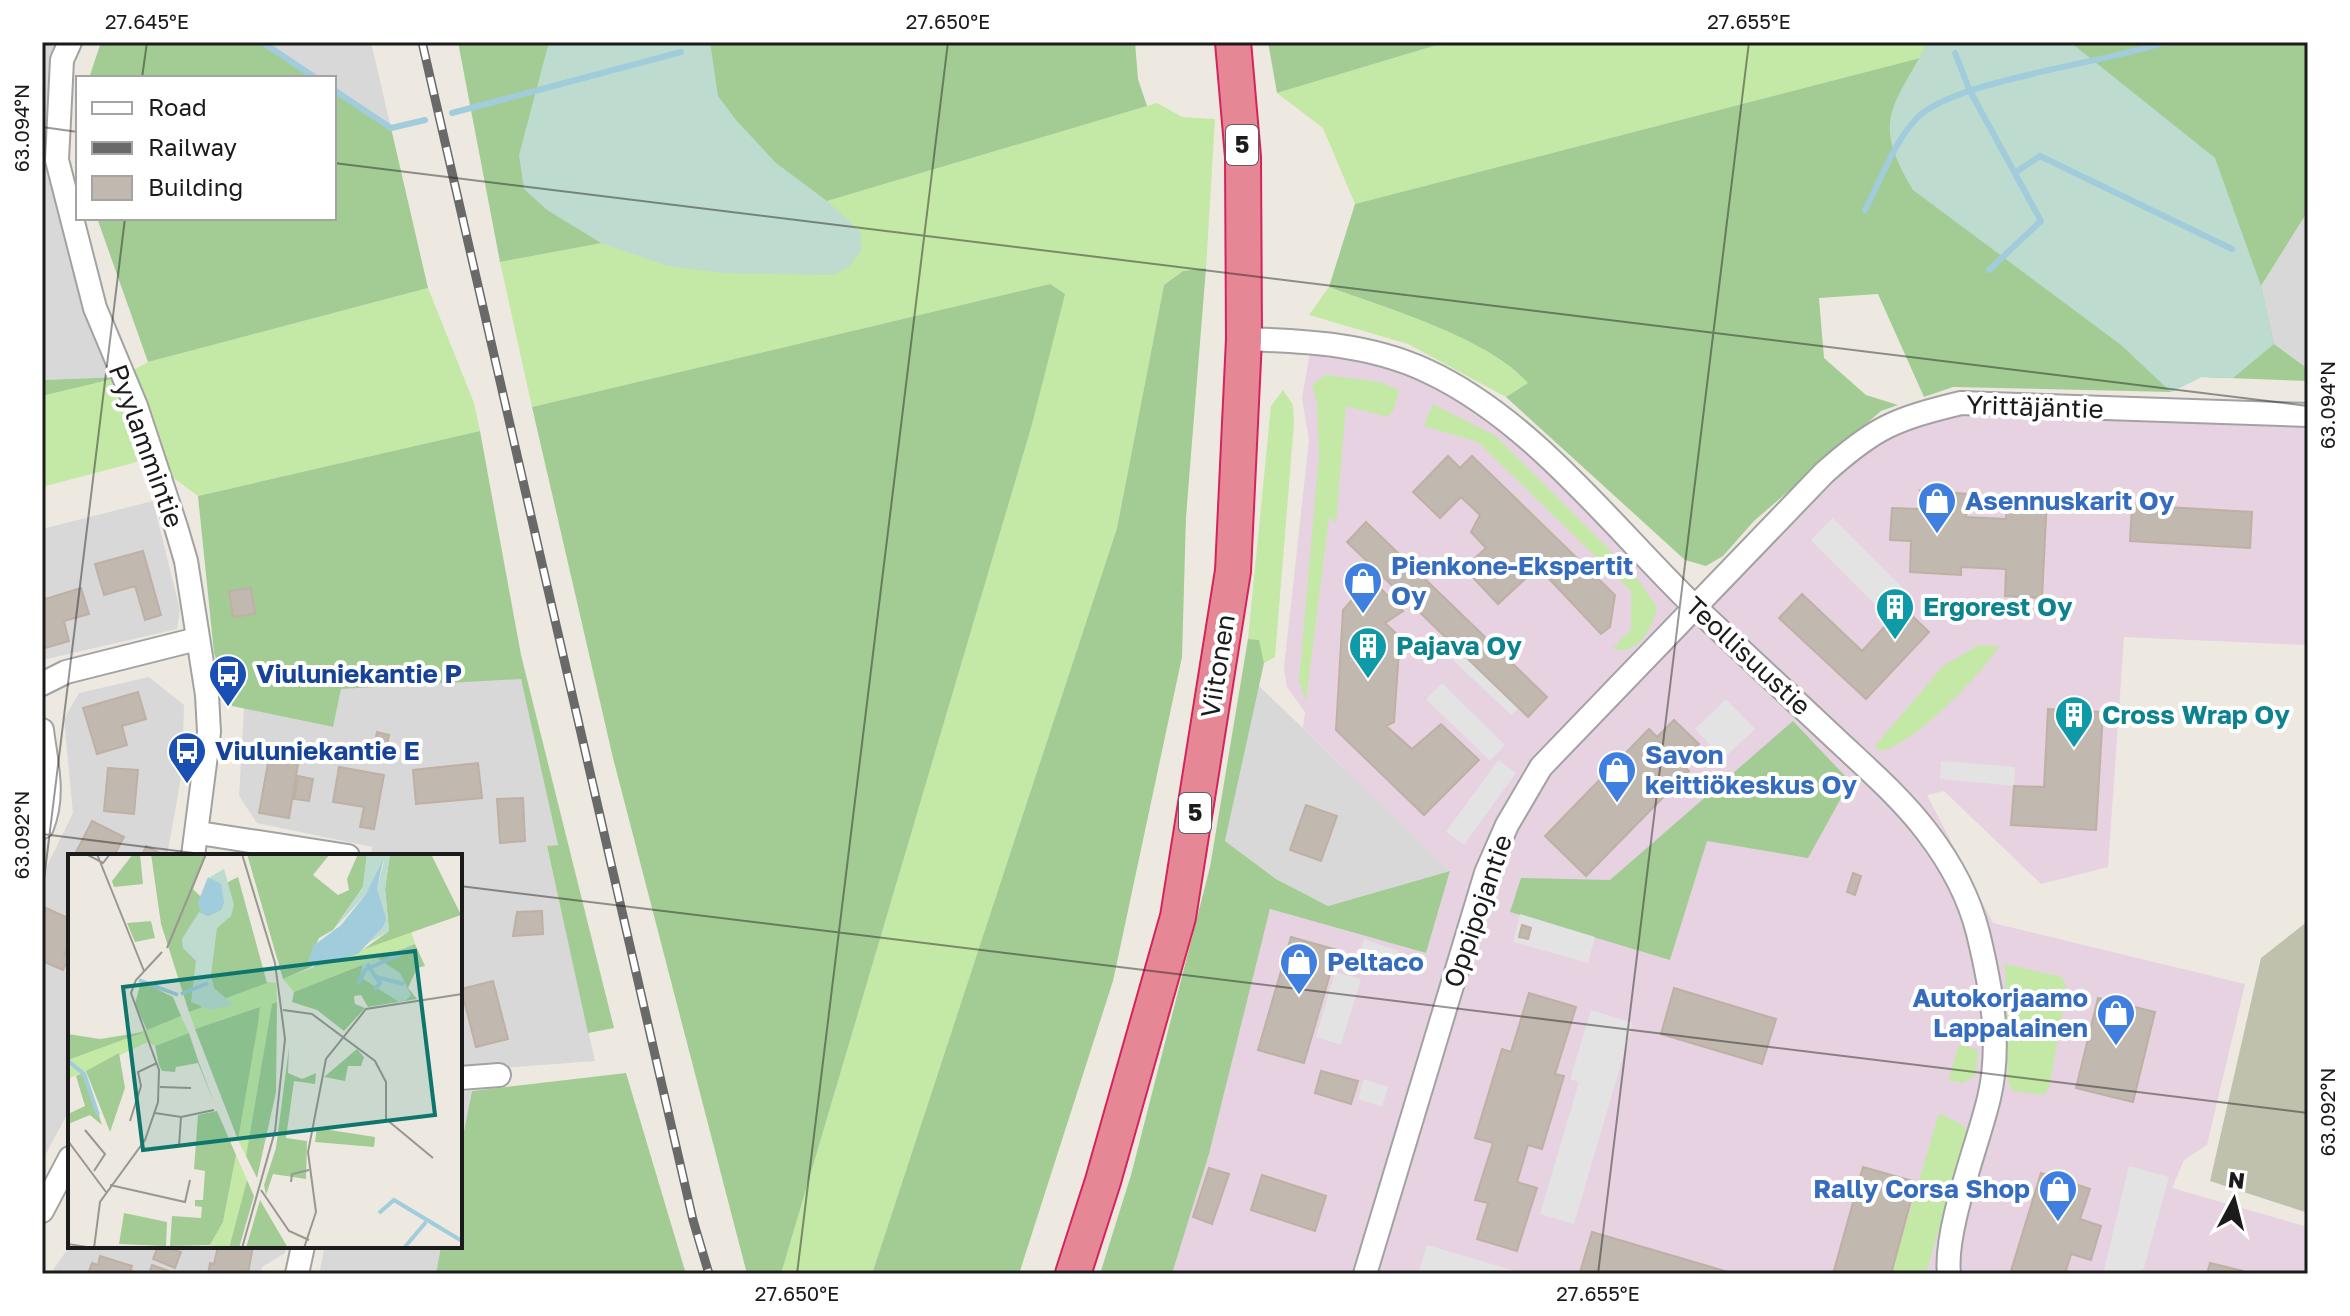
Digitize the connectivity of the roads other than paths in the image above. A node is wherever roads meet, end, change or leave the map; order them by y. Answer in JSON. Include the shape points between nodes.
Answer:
{"nodes":[{"id":1,"x":70,"y":42,"type":"edge"},
{"id":2,"x":1233,"y":42,"type":"edge"},
{"id":3,"x":1244,"y":339,"type":"junction"},
{"id":4,"x":2308,"y":415,"type":"edge"},
{"id":5,"x":1695,"y":607,"type":"junction"},
{"id":6,"x":197,"y":639,"type":"junction"},
{"id":7,"x":42,"y":684,"type":"edge"},
{"id":8,"x":42,"y":730,"type":"edge"},
{"id":9,"x":42,"y":827,"type":"edge"},
{"id":10,"x":199,"y":833,"type":"junction"},
{"id":11,"x":194,"y":854,"type":"edge"},
{"id":12,"x":335,"y":854,"type":"edge"},
{"id":13,"x":499,"y":1075,"type":"dead end"},
{"id":14,"x":462,"y":1078,"type":"edge"},
{"id":15,"x":68,"y":1162,"type":"edge"},
{"id":16,"x":42,"y":1211,"type":"edge"},
{"id":17,"x":303,"y":1248,"type":"edge"},
{"id":18,"x":297,"y":1274,"type":"edge"},
{"id":19,"x":1073,"y":1274,"type":"edge"},
{"id":20,"x":1365,"y":1274,"type":"edge"},
{"id":21,"x":1949,"y":1274,"type":"edge"}],
"edges":[{"from":1,"to":6,"type":"street","name":"Pyylammintie","via":[[62,60],[57,160],[95,308],[141,419],[186,561]]},
{"from":2,"to":3,"type":"highway","name":"Viitonen","number":"5","via":[[1243,157]]},
{"from":3,"to":5,"type":"street","name":"Teollisuustie","via":[[1312,341],[1377,353],[1427,371],[1476,399],[1517,429]]},
{"from":3,"to":19,"type":"highway","name":"Viitonen","number":"5","via":[[1233,571],[1178,917]]},
{"from":4,"to":5,"type":"street","name":"Yrittäjäntie","via":[[1961,403],[1908,415],[1863,438]]},
{"from":5,"to":20,"type":"street","name":"Oppipojantie","via":[[1541,767],[1507,825],[1486,873]]},
{"from":5,"to":21,"type":"street","name":"Teollisuustie","via":[[1870,771],[1927,831],[1959,881],[1991,994],[1995,1047],[1990,1094],[1956,1223]]},
{"from":6,"to":7,"type":"street","via":[[66,672]]},
{"from":6,"to":10,"type":"street","name":"Pyylammintie","via":[[209,732]]},
{"from":8,"to":9,"type":"street","via":[[50,786]]},
{"from":10,"to":11,"type":"street","name":"Pyylammintie"},
{"from":10,"to":12,"type":"street"},
{"from":13,"to":14,"type":"street"},
{"from":15,"to":16,"type":"street"},
{"from":17,"to":18,"type":"street"}]}
